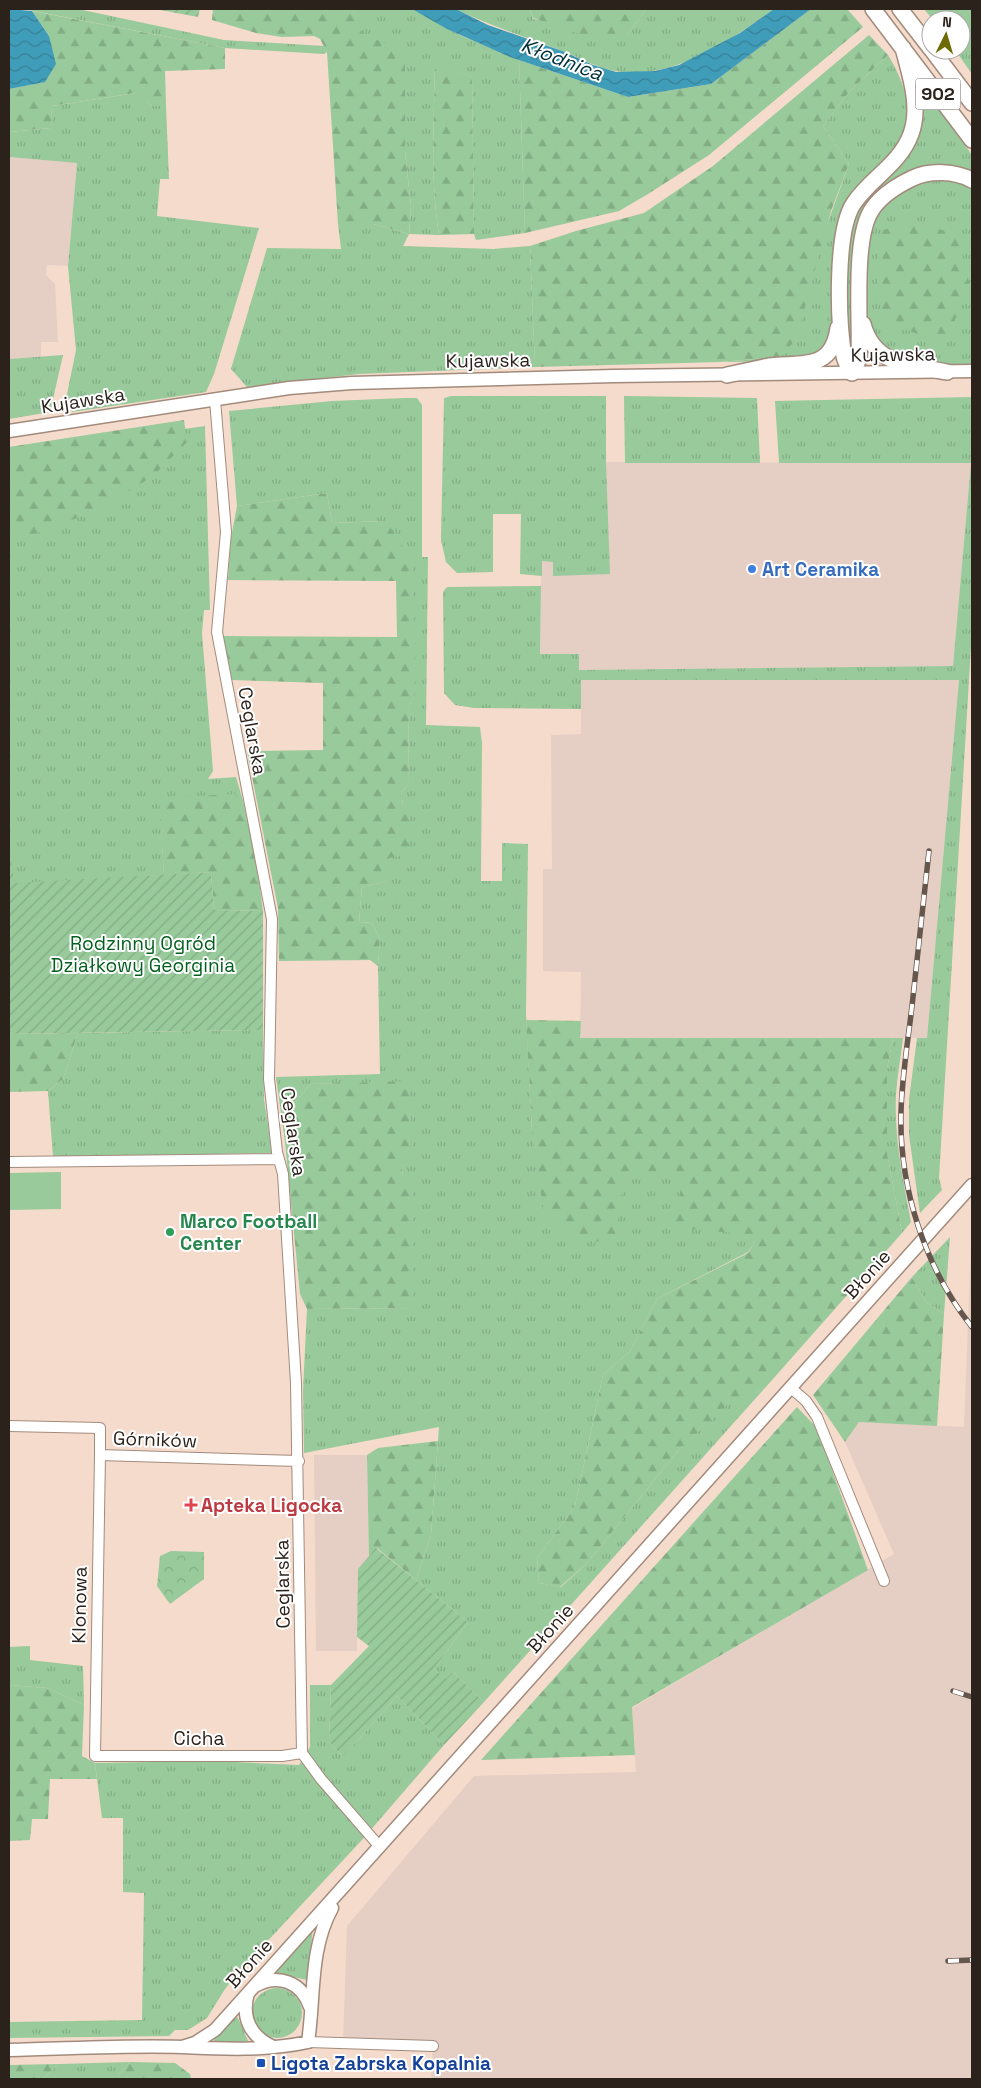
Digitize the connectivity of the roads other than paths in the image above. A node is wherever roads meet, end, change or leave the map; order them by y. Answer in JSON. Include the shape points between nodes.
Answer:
{"nodes":[{"id":1,"x":873,"y":9,"type":"edge"},
{"id":2,"x":900,"y":9,"type":"edge"},
{"id":3,"x":921,"y":35,"type":"edge"},
{"id":4,"x":903,"y":48,"type":"junction"},
{"id":5,"x":939,"y":60,"type":"edge"},
{"id":6,"x":972,"y":104,"type":"edge"},
{"id":7,"x":972,"y":140,"type":"edge"},
{"id":8,"x":972,"y":180,"type":"edge"},
{"id":9,"x":840,"y":304,"type":"junction"},
{"id":10,"x":860,"y":305,"type":"junction"},
{"id":11,"x":972,"y":371,"type":"edge"},
{"id":12,"x":947,"y":372,"type":"junction"},
{"id":13,"x":852,"y":373,"type":"junction"},
{"id":14,"x":727,"y":375,"type":"junction"},
{"id":15,"x":215,"y":400,"type":"junction"},
{"id":16,"x":9,"y":431,"type":"edge"},
{"id":17,"x":279,"y":1159,"type":"junction"},
{"id":18,"x":9,"y":1162,"type":"edge"},
{"id":19,"x":972,"y":1185,"type":"edge"},
{"id":20,"x":791,"y":1388,"type":"junction"},
{"id":21,"x":9,"y":1426,"type":"edge"},
{"id":22,"x":100,"y":1456,"type":"junction"},
{"id":23,"x":299,"y":1461,"type":"junction"},
{"id":24,"x":884,"y":1581,"type":"dead end"},
{"id":25,"x":302,"y":1753,"type":"junction"},
{"id":26,"x":96,"y":1756,"type":"joint"},
{"id":27,"x":380,"y":1847,"type":"junction"},
{"id":28,"x":339,"y":1894,"type":"junction"},
{"id":29,"x":250,"y":1990,"type":"junction"},
{"id":30,"x":311,"y":2010,"type":"junction"},
{"id":31,"x":308,"y":2042,"type":"junction"},
{"id":32,"x":433,"y":2046,"type":"dead end"},
{"id":33,"x":182,"y":2047,"type":"junction"},
{"id":34,"x":273,"y":2047,"type":"junction"},
{"id":35,"x":9,"y":2050,"type":"edge"}],
"edges":[{"from":1,"to":4,"type":"main road","number":"902"},
{"from":2,"to":3,"type":"main road","number":"902"},
{"from":4,"to":7,"type":"main road","number":"902"},
{"from":4,"to":9,"type":"main road","via":[[914,93],[912,132],[894,163],[863,192],[845,218]]},
{"from":5,"to":6,"type":"main road","number":"902"},
{"from":8,"to":10,"type":"main road","via":[[941,173],[920,175],[900,184],[872,209],[864,226]]},
{"from":9,"to":13,"type":"main road","via":[[844,358]]},
{"from":9,"to":14,"type":"main road","via":[[837,336],[823,357],[812,364],[771,366]]},
{"from":10,"to":12,"type":"main road","via":[[867,337],[887,359]]},
{"from":10,"to":13,"type":"main road","via":[[859,359]]},
{"from":11,"to":12,"type":"street","name":"Kujawska"},
{"from":12,"to":13,"type":"street","name":"Kujawska"},
{"from":13,"to":14,"type":"street","name":"Kujawska"},
{"from":14,"to":15,"type":"street","name":"Kujawska","via":[[352,383],[289,388]]},
{"from":15,"to":16,"type":"street","name":"Kujawska"},
{"from":15,"to":17,"type":"street","name":"Ceglarska","via":[[226,532],[217,632],[272,919],[269,1078]]},
{"from":17,"to":18,"type":"street"},
{"from":17,"to":23,"type":"street","name":"Ceglarska","via":[[287,1224]]},
{"from":19,"to":20,"type":"street","name":"Błonie"},
{"from":20,"to":24,"type":"street","via":[[818,1417]]},
{"from":20,"to":27,"type":"street","name":"Błonie"},
{"from":21,"to":22,"type":"street","name":"Górników","via":[[100,1428]]},
{"from":22,"to":23,"type":"street","name":"Górników"},
{"from":22,"to":26,"type":"street","name":"Klonowa"},
{"from":23,"to":25,"type":"street","name":"Ceglarska"},
{"from":25,"to":26,"type":"street","name":"Cicha","via":[[282,1756]]},
{"from":25,"to":27,"type":"street","via":[[321,1780]]},
{"from":27,"to":28,"type":"street","name":"Błonie"},
{"from":28,"to":29,"type":"street","name":"Błonie"},
{"from":28,"to":30,"type":"street","name":"Błonie","via":[[326,1918],[317,1946]]},
{"from":29,"to":30,"type":"street","via":[[270,1980],[287,1982],[303,1991]]},
{"from":29,"to":33,"type":"street","name":"Błonie","via":[[208,2036]]},
{"from":29,"to":34,"type":"street","via":[[245,2008],[248,2026],[262,2042]]},
{"from":30,"to":31,"type":"street","name":"Błonie"},
{"from":31,"to":32,"type":"street","name":"Błonie"},
{"from":31,"to":34,"type":"street","name":"Błonie"},
{"from":33,"to":34,"type":"street","name":"Błonie"},
{"from":33,"to":35,"type":"street","name":"Błonie"}]}
